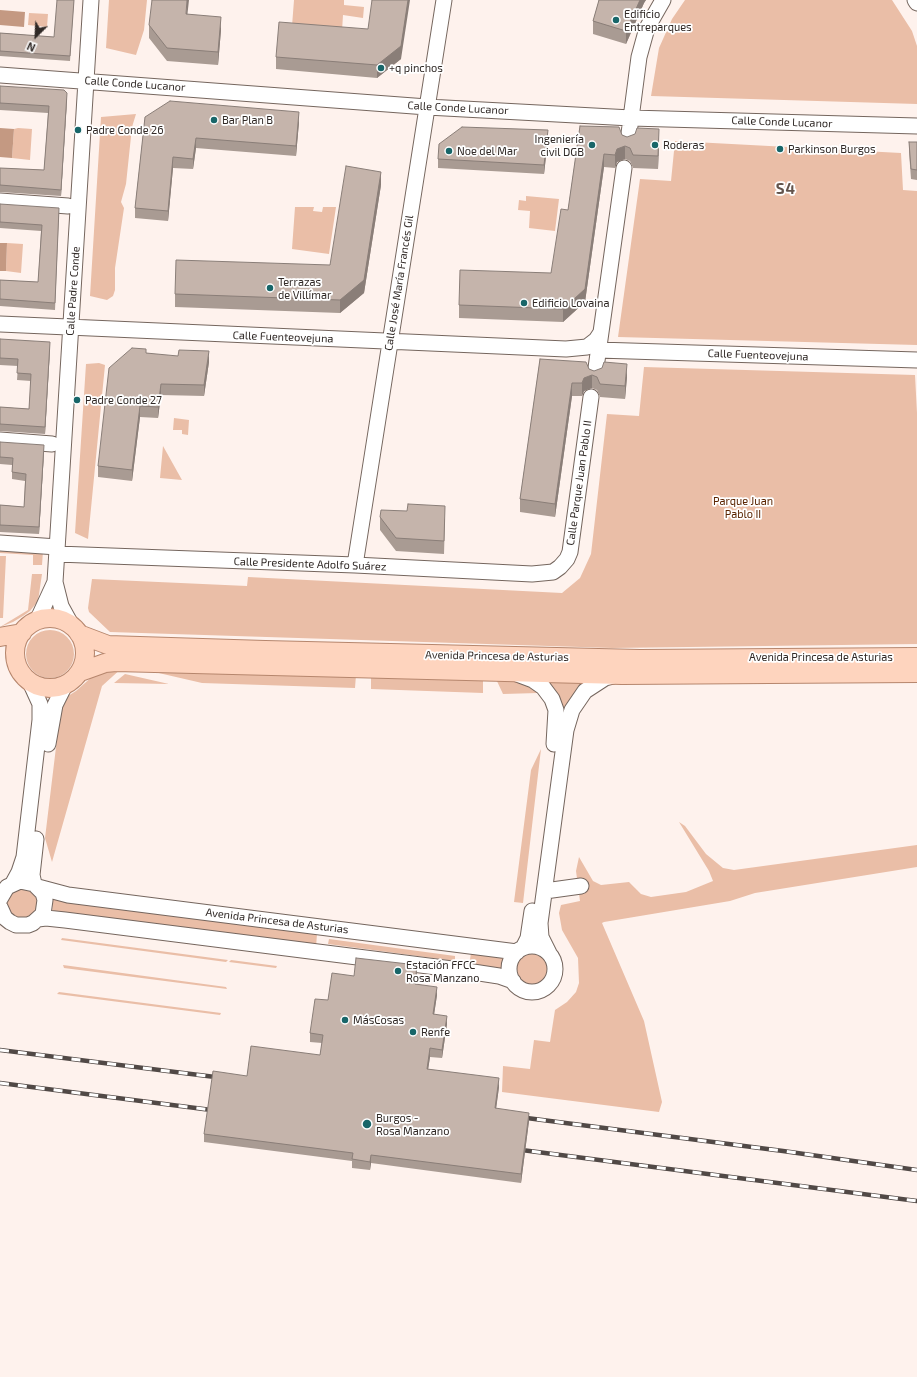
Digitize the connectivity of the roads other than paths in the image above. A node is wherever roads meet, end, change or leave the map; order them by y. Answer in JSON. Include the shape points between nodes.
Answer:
{"nodes":[{"id":1,"x":92,"y":0,"type":"edge"},
{"id":2,"x":444,"y":0,"type":"edge"},
{"id":3,"x":664,"y":0,"type":"edge"},
{"id":4,"x":915,"y":0,"type":"edge"},
{"id":5,"x":917,"y":3,"type":"edge"},
{"id":6,"x":0,"y":75,"type":"edge"},
{"id":7,"x":86,"y":80,"type":"junction"},
{"id":8,"x":427,"y":107,"type":"junction"},
{"id":9,"x":631,"y":118,"type":"junction"},
{"id":10,"x":917,"y":126,"type":"edge"},
{"id":11,"x":628,"y":141,"type":"edge"},
{"id":12,"x":624,"y":168,"type":"dead end"},
{"id":13,"x":0,"y":201,"type":"edge"},
{"id":14,"x":68,"y":206,"type":"dead end"},
{"id":15,"x":0,"y":324,"type":"edge"},
{"id":16,"x":71,"y":328,"type":"junction"},
{"id":17,"x":600,"y":334,"type":"junction"},
{"id":18,"x":390,"y":342,"type":"junction"},
{"id":19,"x":566,"y":349,"type":"junction"},
{"id":20,"x":598,"y":350,"type":"junction"},
{"id":21,"x":917,"y":360,"type":"edge"},
{"id":22,"x":592,"y":397,"type":"dead end"},
{"id":23,"x":0,"y":440,"type":"edge"},
{"id":24,"x":52,"y":444,"type":"dead end"},
{"id":25,"x":0,"y":543,"type":"edge"},
{"id":26,"x":57,"y":550,"type":"junction"},
{"id":27,"x":355,"y":565,"type":"junction"},
{"id":28,"x":560,"y":567,"type":"joint"},
{"id":29,"x":55,"y":582,"type":"junction"},
{"id":30,"x":37,"y":621,"type":"junction"},
{"id":31,"x":76,"y":630,"type":"junction"},
{"id":32,"x":22,"y":633,"type":"junction"},
{"id":33,"x":0,"y":637,"type":"edge"},
{"id":34,"x":0,"y":656,"type":"edge"},
{"id":35,"x":917,"y":656,"type":"edge"},
{"id":36,"x":18,"y":667,"type":"junction"},
{"id":37,"x":80,"y":672,"type":"junction"},
{"id":38,"x":506,"y":672,"type":"junction"},
{"id":39,"x":917,"y":672,"type":"edge"},
{"id":40,"x":622,"y":675,"type":"junction"},
{"id":41,"x":65,"y":685,"type":"junction"},
{"id":42,"x":34,"y":689,"type":"junction"},
{"id":43,"x":13,"y":883,"type":"junction"},
{"id":44,"x":36,"y":885,"type":"junction"},
{"id":45,"x":581,"y":886,"type":"dead end"},
{"id":46,"x":545,"y":891,"type":"junction"},
{"id":47,"x":0,"y":899,"type":"edge"},
{"id":48,"x":0,"y":907,"type":"edge"},
{"id":49,"x":38,"y":919,"type":"junction"},
{"id":50,"x":520,"y":950,"type":"junction"},
{"id":51,"x":549,"y":953,"type":"junction"},
{"id":52,"x":513,"y":981,"type":"junction"}],
"edges":[{"from":1,"to":7,"type":"street","name":"Calle Padre Conde"},
{"from":2,"to":8,"type":"street","name":"Calle José María Francés Gil"},
{"from":3,"to":9,"type":"street","via":[[647,28],[641,50]]},
{"from":4,"to":5,"type":"street"},
{"from":6,"to":7,"type":"street","name":"Calle Conde Lucanor"},
{"from":7,"to":8,"type":"street","name":"Calle Conde Lucanor"},
{"from":7,"to":16,"type":"street","name":"Calle Padre Conde"},
{"from":8,"to":9,"type":"street","name":"Calle Conde Lucanor"},
{"from":8,"to":18,"type":"street","name":"Calle José María Francés Gil"},
{"from":9,"to":10,"type":"street","name":"Calle Conde Lucanor"},
{"from":9,"to":11,"type":"street"},
{"from":12,"to":17,"type":"street"},
{"from":13,"to":14,"type":"street"},
{"from":15,"to":16,"type":"street","name":"Calle Fuenteovejuna"},
{"from":16,"to":18,"type":"street","name":"Calle Fuenteovejuna"},
{"from":16,"to":26,"type":"street","name":"Calle Padre Conde"},
{"from":17,"to":19,"type":"street","name":"Calle Fuenteovejuna","via":[[587,347]]},
{"from":17,"to":20,"type":"street"},
{"from":18,"to":19,"type":"street","name":"Calle Fuenteovejuna"},
{"from":18,"to":27,"type":"street","name":"Calle José María Francés Gil"},
{"from":19,"to":20,"type":"street","name":"Calle Fuenteovejuna","via":[[582,355],[595,371]]},
{"from":20,"to":21,"type":"street","name":"Calle Fuenteovejuna"},
{"from":22,"to":28,"type":"street","name":"Calle Parque Juan Pablo II","via":[[570,552]]},
{"from":23,"to":24,"type":"street"},
{"from":25,"to":26,"type":"street","name":"Calle Presidente Adolfo Suárez"},
{"from":26,"to":27,"type":"street","name":"Calle Presidente Adolfo Suárez"},
{"from":26,"to":29,"type":"street","name":"Calle Padre Conde"},
{"from":27,"to":28,"type":"street","name":"Calle Presidente Adolfo Suárez","via":[[543,574]]},
{"from":29,"to":30,"type":"street","name":"Calle Padre Conde"},
{"from":29,"to":31,"type":"street","name":"Calle Padre Conde","via":[[61,606]]},
{"from":30,"to":31,"type":"main road","via":[[50,618],[62,620]]},
{"from":30,"to":32,"type":"main road"},
{"from":31,"to":35,"type":"main road","name":"Avenida Princesa de Asturias","via":[[108,645],[640,659]]},
{"from":31,"to":37,"type":"main road","via":[[84,643],[85,653]]},
{"from":32,"to":33,"type":"main road"},
{"from":32,"to":36,"type":"main road","via":[[16,649]]},
{"from":34,"to":36,"type":"main road"},
{"from":36,"to":42,"type":"main road"},
{"from":37,"to":38,"type":"main road","name":"Avenida Princesa de Asturias","via":[[105,662]]},
{"from":37,"to":41,"type":"main road"},
{"from":38,"to":40,"type":"main road","name":"Avenida Princesa de Asturias"},
{"from":38,"to":50,"type":"street","name":"Avenida Princesa de Asturias","via":[[533,680],[543,687],[556,710],[556,729],[530,927],[526,943]]},
{"from":39,"to":40,"type":"main road","name":"Avenida Princesa de Asturias"},
{"from":40,"to":46,"type":"street","via":[[605,678],[594,684],[572,710],[566,730]]},
{"from":41,"to":42,"type":"main road"},
{"from":41,"to":44,"type":"street","via":[[51,718],[33,864]]},
{"from":42,"to":43,"type":"street","via":[[40,720],[24,857]]},
{"from":43,"to":44,"type":"street","name":"Avenida Princesa de Asturias","via":[[20,880]]},
{"from":43,"to":47,"type":"street","via":[[2,892]]},
{"from":44,"to":49,"type":"street","via":[[45,900],[42,914]]},
{"from":44,"to":50,"type":"street","name":"Avenida Princesa de Asturias","via":[[68,895]]},
{"from":45,"to":46,"type":"street"},
{"from":46,"to":51,"type":"street","via":[[540,931],[543,944]]},
{"from":48,"to":49,"type":"street","via":[[5,918],[16,925],[28,925]]},
{"from":49,"to":52,"type":"street","via":[[66,920],[460,970],[500,976]]},
{"from":50,"to":51,"type":"street","via":[[533,946]]},
{"from":50,"to":52,"type":"street","via":[[509,966]]},
{"from":51,"to":52,"type":"street","via":[[556,970],[554,979],[548,986],[532,992],[522,990]]}]}
